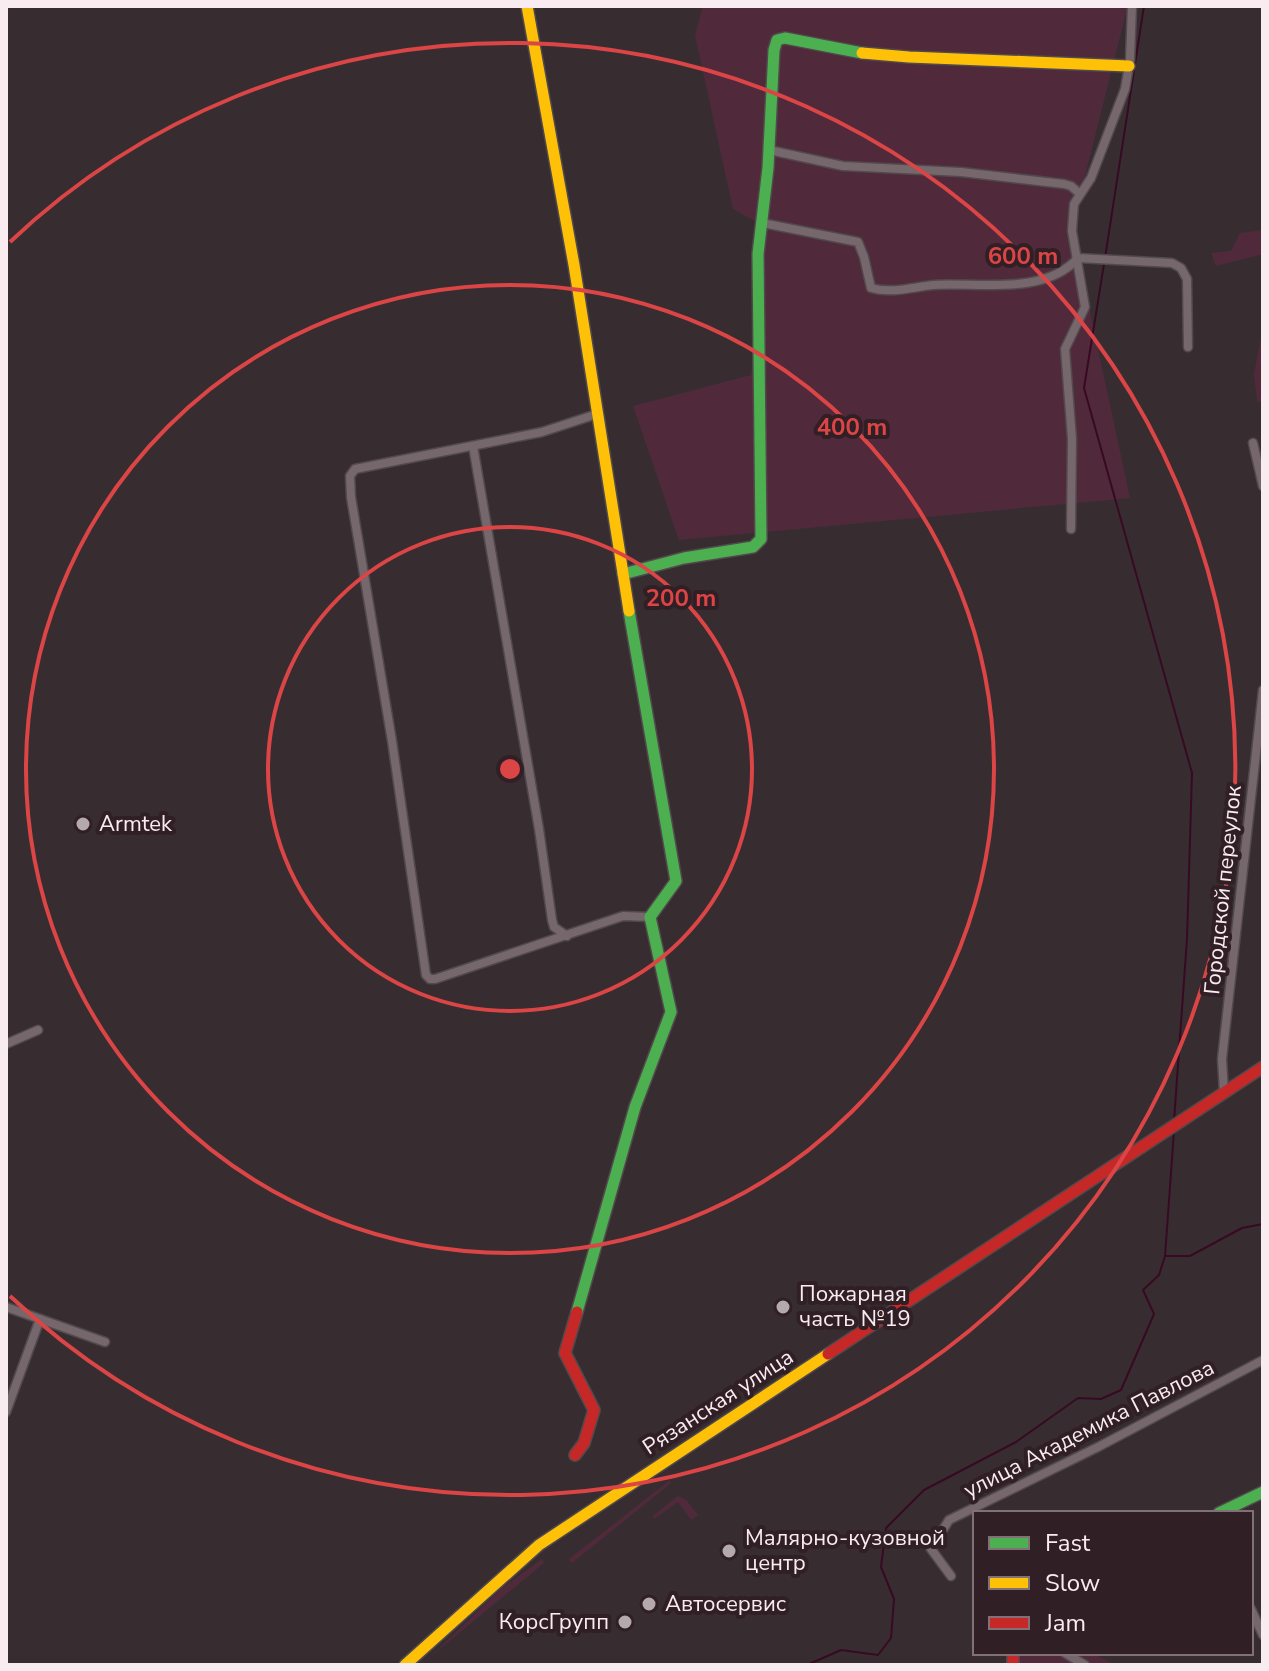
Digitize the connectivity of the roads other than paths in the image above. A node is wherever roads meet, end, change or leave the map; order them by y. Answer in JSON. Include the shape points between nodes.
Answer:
{"nodes":[{"id":1,"x":527,"y":6,"type":"edge"},
{"id":2,"x":1132,"y":6,"type":"edge"},
{"id":3,"x":1129,"y":66,"type":"junction"},
{"id":4,"x":769,"y":150,"type":"junction"},
{"id":5,"x":1079,"y":193,"type":"junction"},
{"id":6,"x":762,"y":223,"type":"junction"},
{"id":7,"x":1078,"y":258,"type":"junction"},
{"id":8,"x":1188,"y":347,"type":"dead end"},
{"id":9,"x":597,"y":414,"type":"junction"},
{"id":10,"x":1253,"y":443,"type":"dead end"},
{"id":11,"x":473,"y":446,"type":"junction"},
{"id":12,"x":1263,"y":486,"type":"edge"},
{"id":13,"x":1071,"y":529,"type":"dead end"},
{"id":14,"x":623,"y":574,"type":"junction"},
{"id":15,"x":1263,"y":690,"type":"edge"},
{"id":16,"x":650,"y":917,"type":"junction"},
{"id":17,"x":567,"y":936,"type":"junction"},
{"id":18,"x":38,"y":1030,"type":"dead end"},
{"id":19,"x":6,"y":1044,"type":"edge"},
{"id":20,"x":1263,"y":1067,"type":"edge"},
{"id":21,"x":1224,"y":1094,"type":"junction"},
{"id":22,"x":6,"y":1307,"type":"edge"},
{"id":23,"x":40,"y":1319,"type":"junction"},
{"id":24,"x":105,"y":1342,"type":"dead end"},
{"id":25,"x":1263,"y":1360,"type":"edge"},
{"id":26,"x":6,"y":1412,"type":"edge"},
{"id":27,"x":575,"y":1455,"type":"dead end"},
{"id":28,"x":1263,"y":1492,"type":"edge"},
{"id":29,"x":1223,"y":1511,"type":"edge"},
{"id":30,"x":951,"y":1576,"type":"dead end"},
{"id":31,"x":1253,"y":1613,"type":"edge"},
{"id":32,"x":1263,"y":1635,"type":"edge"},
{"id":33,"x":405,"y":1665,"type":"edge"}],
"edges":[{"from":1,"to":9,"type":"street"},
{"from":2,"to":3,"type":"street"},
{"from":3,"to":4,"type":"street","via":[[909,57],[780,38],[774,50]]},
{"from":3,"to":5,"type":"street","via":[[1091,178]]},
{"from":4,"to":5,"type":"street","via":[[843,166],[1064,184]]},
{"from":4,"to":6,"type":"street"},
{"from":5,"to":7,"type":"street","via":[[1072,231]]},
{"from":6,"to":7,"type":"street","via":[[858,242],[871,288],[882,291],[1029,282],[1067,271]]},
{"from":6,"to":14,"type":"street","via":[[756,356],[761,539],[753,547]]},
{"from":7,"to":8,"type":"street","via":[[1162,260],[1181,268],[1187,279]]},
{"from":7,"to":13,"type":"street","via":[[1085,307],[1065,349]]},
{"from":9,"to":11,"type":"street"},
{"from":9,"to":14,"type":"street"},
{"from":10,"to":12,"type":"street"},
{"from":11,"to":17,"type":"street","via":[[552,920]]},
{"from":11,"to":17,"type":"street","via":[[355,469],[350,482],[426,975],[435,979]]},
{"from":14,"to":16,"type":"street","via":[[676,881]]},
{"from":15,"to":21,"type":"street","name":"Городской переулок","via":[[1222,1059]]},
{"from":16,"to":17,"type":"street","via":[[623,916]]},
{"from":16,"to":27,"type":"street","via":[[671,1012],[635,1107],[565,1353],[594,1410]]},
{"from":18,"to":19,"type":"street"},
{"from":20,"to":21,"type":"street","name":"Рязанская улица"},
{"from":21,"to":33,"type":"street","name":"Рязанская улица","via":[[539,1545]]},
{"from":22,"to":23,"type":"street"},
{"from":23,"to":24,"type":"street"},
{"from":23,"to":26,"type":"street"},
{"from":25,"to":30,"type":"street","name":"улица Академика Павлова","via":[[949,1520],[931,1549]]},
{"from":28,"to":29,"type":"street"},
{"from":31,"to":32,"type":"street"}]}
